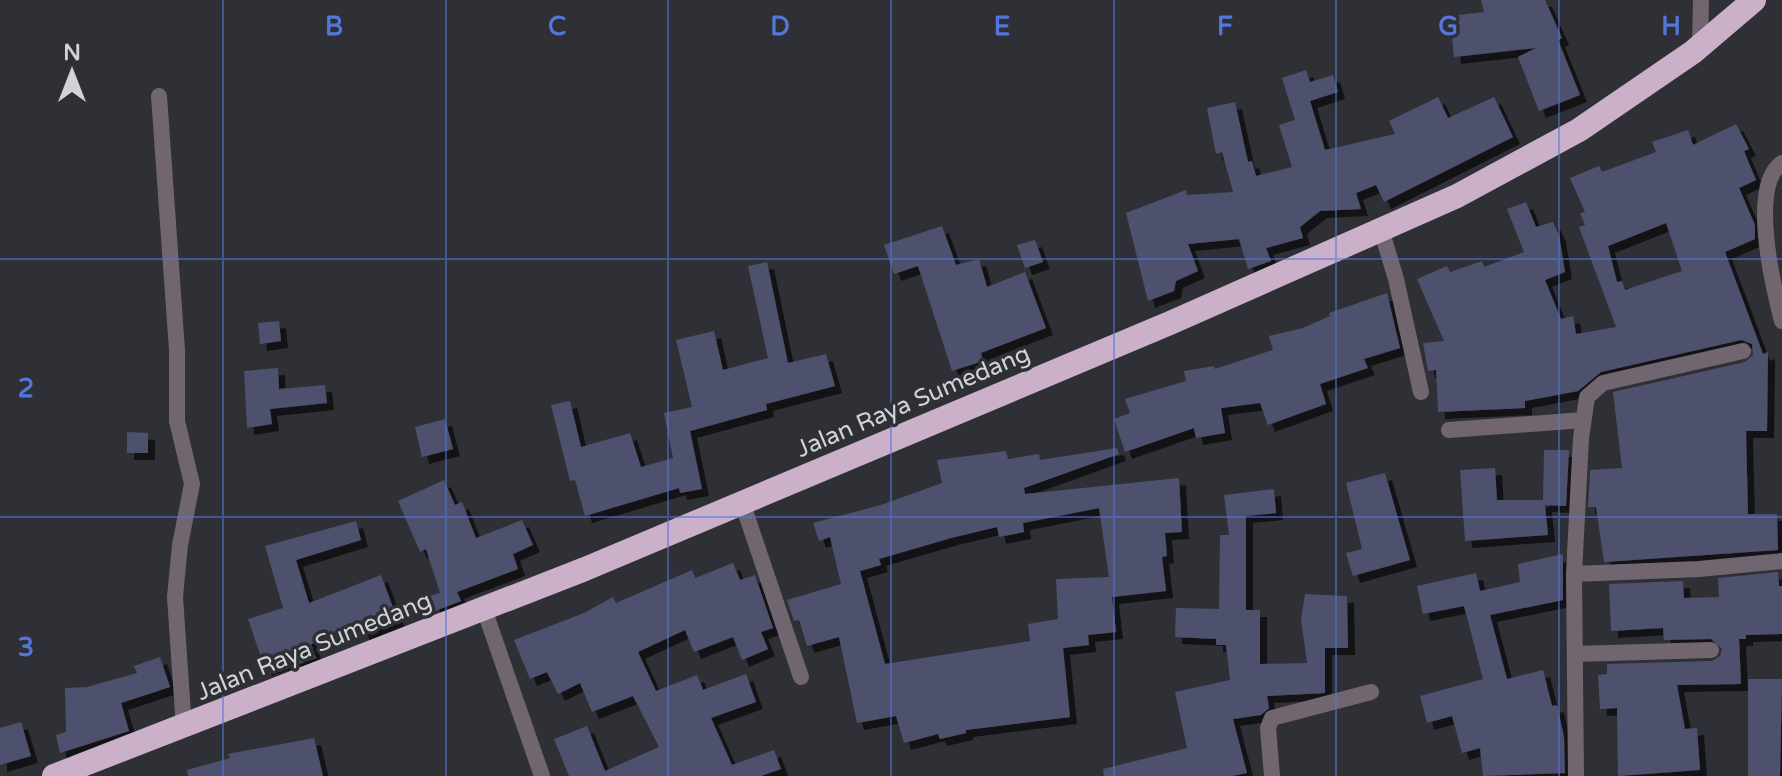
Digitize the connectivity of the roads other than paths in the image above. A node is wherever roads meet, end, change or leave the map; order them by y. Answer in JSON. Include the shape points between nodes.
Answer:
{"nodes":[{"id":1,"x":1701,"y":0,"type":"edge"},
{"id":2,"x":1754,"y":0,"type":"edge"},
{"id":3,"x":1700,"y":45,"type":"junction"},
{"id":4,"x":159,"y":96,"type":"dead end"},
{"id":5,"x":1782,"y":163,"type":"edge"},
{"id":6,"x":1381,"y":229,"type":"junction"},
{"id":7,"x":1782,"y":321,"type":"edge"},
{"id":8,"x":1743,"y":351,"type":"dead end"},
{"id":9,"x":1421,"y":392,"type":"dead end"},
{"id":10,"x":1583,"y":420,"type":"junction"},
{"id":11,"x":1449,"y":430,"type":"dead end"},
{"id":12,"x":742,"y":502,"type":"junction"},
{"id":13,"x":1782,"y":561,"type":"edge"},
{"id":14,"x":1574,"y":574,"type":"junction"},
{"id":15,"x":484,"y":609,"type":"junction"},
{"id":16,"x":1711,"y":650,"type":"dead end"},
{"id":17,"x":1575,"y":654,"type":"junction"},
{"id":18,"x":801,"y":677,"type":"dead end"},
{"id":19,"x":1371,"y":692,"type":"dead end"},
{"id":20,"x":184,"y":728,"type":"junction"},
{"id":21,"x":54,"y":776,"type":"edge"},
{"id":22,"x":542,"y":776,"type":"edge"},
{"id":23,"x":1272,"y":776,"type":"edge"},
{"id":24,"x":1576,"y":776,"type":"edge"}],
"edges":[{"from":1,"to":3,"type":"street"},
{"from":2,"to":3,"type":"highway","name":"Jalan Raya Sumedang"},
{"from":3,"to":6,"type":"highway","name":"Jalan Raya Sumedang","via":[[1579,130],[1457,196]]},
{"from":4,"to":20,"type":"street","via":[[177,421],[192,484],[175,597]]},
{"from":5,"to":7,"type":"street","via":[[1769,174],[1765,187],[1769,253]]},
{"from":6,"to":9,"type":"street"},
{"from":6,"to":12,"type":"highway","name":"Jalan Raya Sumedang"},
{"from":8,"to":10,"type":"street","via":[[1603,383],[1587,397]]},
{"from":10,"to":11,"type":"street"},
{"from":10,"to":14,"type":"street"},
{"from":12,"to":15,"type":"highway","name":"Jalan Raya Sumedang"},
{"from":12,"to":18,"type":"street"},
{"from":13,"to":14,"type":"street"},
{"from":14,"to":17,"type":"street"},
{"from":15,"to":20,"type":"highway","name":"Jalan Raya Sumedang"},
{"from":15,"to":22,"type":"street"},
{"from":16,"to":17,"type":"street"},
{"from":17,"to":24,"type":"street"},
{"from":19,"to":23,"type":"street","via":[[1272,718]]},
{"from":20,"to":21,"type":"highway","name":"Jalan Raya Sumedang"}]}
